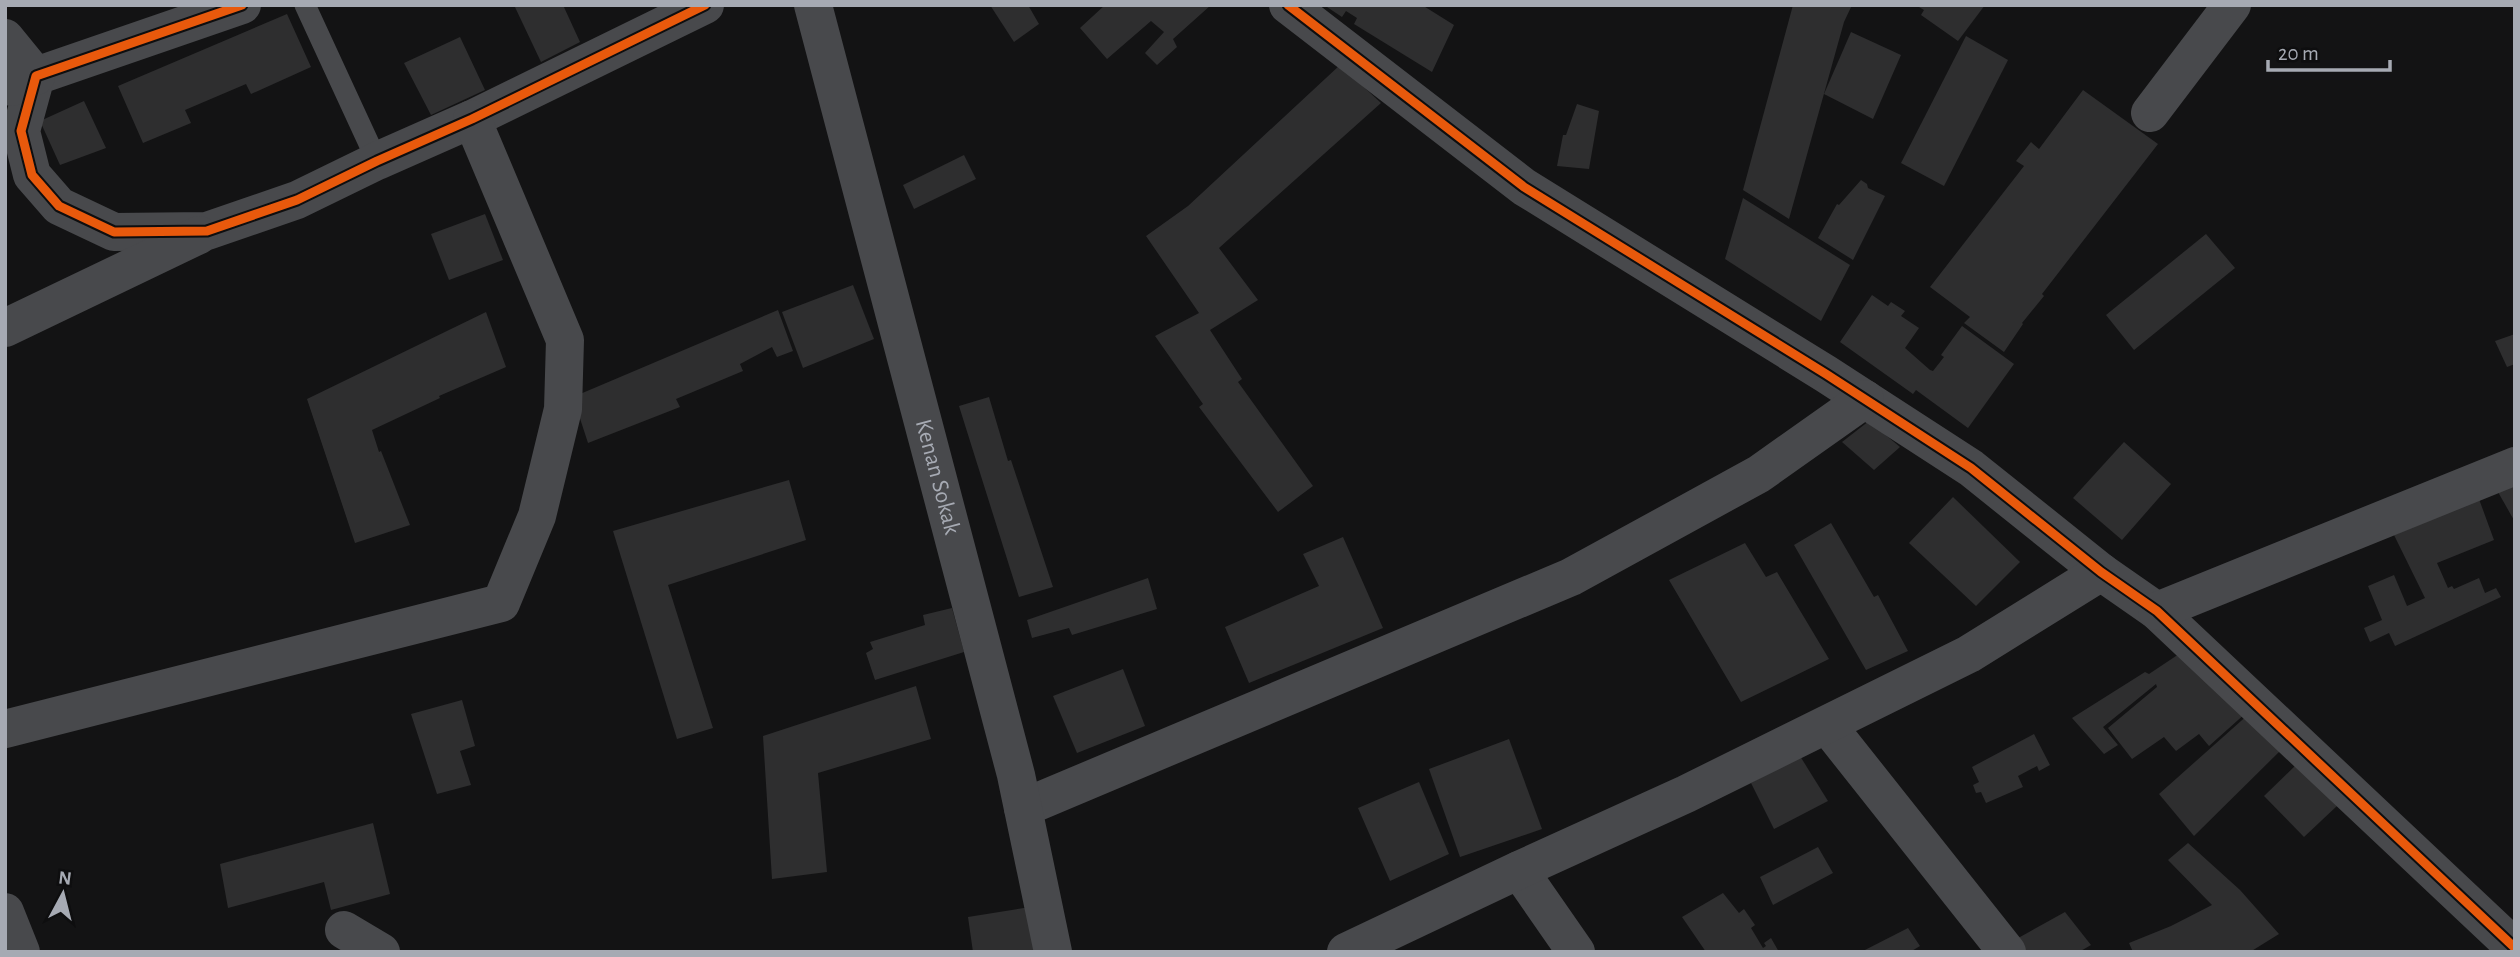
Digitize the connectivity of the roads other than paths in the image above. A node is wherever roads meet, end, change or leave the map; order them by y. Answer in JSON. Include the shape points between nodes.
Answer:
{"nodes":[{"id":1,"x":242,"y":5,"type":"edge"},
{"id":2,"x":305,"y":5,"type":"edge"},
{"id":3,"x":705,"y":5,"type":"edge"},
{"id":4,"x":813,"y":5,"type":"edge"},
{"id":5,"x":1288,"y":5,"type":"edge"},
{"id":6,"x":2232,"y":5,"type":"edge"},
{"id":7,"x":5,"y":38,"type":"edge"},
{"id":8,"x":20,"y":83,"type":"edge"},
{"id":9,"x":2150,"y":113,"type":"dead end"},
{"id":10,"x":472,"y":119,"type":"junction"},
{"id":11,"x":377,"y":160,"type":"junction"},
{"id":12,"x":207,"y":231,"type":"junction"},
{"id":13,"x":5,"y":328,"type":"edge"},
{"id":14,"x":1865,"y":400,"type":"junction"},
{"id":15,"x":2515,"y":466,"type":"edge"},
{"id":16,"x":2101,"y":572,"type":"junction"},
{"id":17,"x":2157,"y":611,"type":"junction"},
{"id":18,"x":1827,"y":725,"type":"junction"},
{"id":19,"x":5,"y":729,"type":"edge"},
{"id":20,"x":1023,"y":808,"type":"junction"},
{"id":21,"x":1519,"y":870,"type":"junction"},
{"id":22,"x":5,"y":912,"type":"edge"},
{"id":23,"x":344,"y":930,"type":"dead end"},
{"id":24,"x":2515,"y":948,"type":"edge"},
{"id":25,"x":21,"y":952,"type":"edge"},
{"id":26,"x":381,"y":952,"type":"edge"},
{"id":27,"x":1053,"y":952,"type":"edge"},
{"id":28,"x":1346,"y":952,"type":"edge"},
{"id":29,"x":1576,"y":952,"type":"edge"},
{"id":30,"x":2007,"y":952,"type":"edge"}],
"edges":[{"from":1,"to":8,"type":"street"},
{"from":2,"to":11,"type":"lane"},
{"from":3,"to":10,"type":"street"},
{"from":4,"to":20,"type":"street","name":"Kenan Sokak"},
{"from":5,"to":14,"type":"street","via":[[1524,187]]},
{"from":6,"to":9,"type":"street"},
{"from":7,"to":8,"type":"street"},
{"from":8,"to":12,"type":"street","via":[[21,131],[33,175],[59,206],[114,232]]},
{"from":10,"to":11,"type":"street"},
{"from":10,"to":19,"type":"street","via":[[565,340],[563,409],[537,516],[501,603]]},
{"from":11,"to":12,"type":"street","via":[[297,200]]},
{"from":12,"to":13,"type":"street"},
{"from":14,"to":16,"type":"street","via":[[1971,468]]},
{"from":14,"to":20,"type":"street","via":[[1759,474],[1572,577]]},
{"from":15,"to":17,"type":"street"},
{"from":16,"to":17,"type":"street"},
{"from":16,"to":18,"type":"street","via":[[1969,654]]},
{"from":17,"to":24,"type":"street"},
{"from":18,"to":21,"type":"street"},
{"from":18,"to":30,"type":"street"},
{"from":20,"to":27,"type":"street","name":"Kenan Sokak"},
{"from":21,"to":28,"type":"street"},
{"from":21,"to":29,"type":"street"},
{"from":22,"to":25,"type":"street"},
{"from":23,"to":26,"type":"street"}]}
